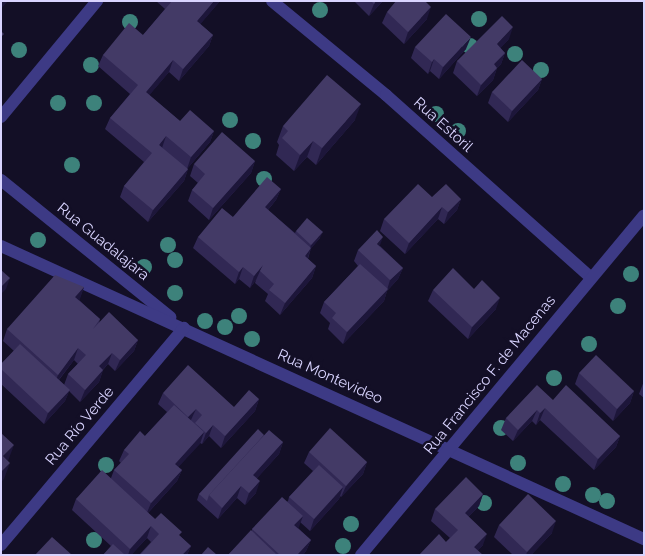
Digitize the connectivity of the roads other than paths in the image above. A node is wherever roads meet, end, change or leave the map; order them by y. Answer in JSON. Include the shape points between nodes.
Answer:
{"nodes":[{"id":1,"x":96,"y":1,"type":"edge"},
{"id":2,"x":272,"y":1,"type":"edge"},
{"id":3,"x":1,"y":117,"type":"edge"},
{"id":4,"x":1,"y":180,"type":"edge"},
{"id":5,"x":644,"y":215,"type":"edge"},
{"id":6,"x":1,"y":246,"type":"edge"},
{"id":7,"x":589,"y":276,"type":"junction"},
{"id":8,"x":184,"y":328,"type":"junction"},
{"id":9,"x":451,"y":450,"type":"junction"},
{"id":10,"x":644,"y":539,"type":"edge"},
{"id":11,"x":1,"y":545,"type":"edge"},
{"id":12,"x":362,"y":555,"type":"edge"}],
"edges":[{"from":1,"to":3,"type":"street"},
{"from":2,"to":7,"type":"street","name":"Rua Estoril","via":[[386,96]]},
{"from":4,"to":8,"type":"street","name":"Rua Guadalajara"},
{"from":5,"to":7,"type":"street","name":"Rua Francisco F. de Macenas"},
{"from":6,"to":8,"type":"street","name":"Rua Montevideo"},
{"from":7,"to":9,"type":"street","name":"Rua Francisco F. de Macenas"},
{"from":8,"to":9,"type":"street","name":"Rua Montevideo"},
{"from":8,"to":11,"type":"street","name":"Rua Río Verde"},
{"from":9,"to":10,"type":"street","name":"Rua Montevideo"},
{"from":9,"to":12,"type":"street","name":"Rua Francisco F. de Macenas"}]}
